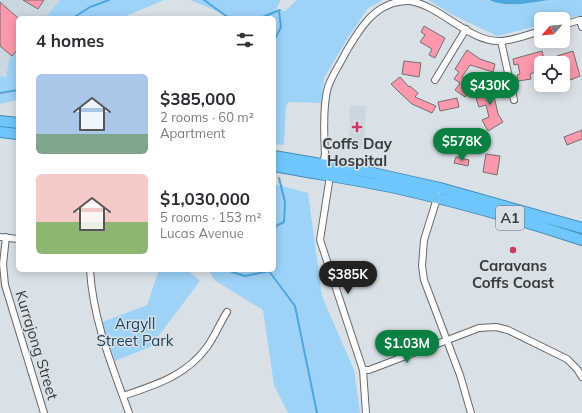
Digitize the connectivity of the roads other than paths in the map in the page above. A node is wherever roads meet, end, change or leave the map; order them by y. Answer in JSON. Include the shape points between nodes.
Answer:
{"nodes":[{"id":1,"x":570,"y":23,"type":"edge"},
{"id":2,"x":582,"y":28,"type":"edge"},
{"id":3,"x":466,"y":29,"type":"junction"},
{"id":4,"x":534,"y":33,"type":"edge"},
{"id":5,"x":501,"y":41,"type":"junction"},
{"id":6,"x":435,"y":80,"type":"dead end"},
{"id":7,"x":514,"y":100,"type":"dead end"},
{"id":8,"x":0,"y":121,"type":"edge"},
{"id":9,"x":16,"y":123,"type":"edge"},
{"id":10,"x":0,"y":132,"type":"edge"},
{"id":11,"x":16,"y":134,"type":"edge"},
{"id":12,"x":276,"y":156,"type":"edge"},
{"id":13,"x":323,"y":164,"type":"junction"},
{"id":14,"x":276,"y":166,"type":"edge"},
{"id":15,"x":330,"y":176,"type":"junction"},
{"id":16,"x":438,"y":193,"type":"junction"},
{"id":17,"x":582,"y":228,"type":"edge"},
{"id":18,"x":3,"y":237,"type":"edge"},
{"id":19,"x":16,"y":239,"type":"edge"},
{"id":20,"x":582,"y":240,"type":"edge"},
{"id":21,"x":90,"y":272,"type":"edge"},
{"id":22,"x":227,"y":312,"type":"dead end"},
{"id":23,"x":446,"y":339,"type":"junction"},
{"id":24,"x":363,"y":370,"type":"junction"},
{"id":25,"x":582,"y":377,"type":"edge"},
{"id":26,"x":123,"y":396,"type":"junction"},
{"id":27,"x":44,"y":413,"type":"edge"},
{"id":28,"x":129,"y":413,"type":"edge"},
{"id":29,"x":366,"y":413,"type":"edge"},
{"id":30,"x":471,"y":413,"type":"edge"}],
"edges":[{"from":1,"to":2,"type":"street","via":[[580,20]]},
{"from":3,"to":5,"type":"street","via":[[484,40]]},
{"from":3,"to":6,"type":"street"},
{"from":3,"to":13,"type":"street","via":[[423,5],[409,1],[381,7],[369,16],[333,75],[328,88]]},
{"from":4,"to":5,"type":"street"},
{"from":5,"to":7,"type":"street"},
{"from":8,"to":9,"type":"highway"},
{"from":10,"to":11,"type":"highway"},
{"from":12,"to":13,"type":"highway","number":"A1"},
{"from":13,"to":16,"type":"highway","number":"A1"},
{"from":14,"to":15,"type":"highway","number":"A1"},
{"from":15,"to":16,"type":"highway","number":"A1","via":[[399,189]]},
{"from":15,"to":24,"type":"street","via":[[320,240]]},
{"from":16,"to":17,"type":"highway","number":"A1"},
{"from":16,"to":20,"type":"highway","number":"A1"},
{"from":16,"to":23,"type":"street","via":[[424,240],[422,266],[427,292]]},
{"from":18,"to":19,"type":"street"},
{"from":18,"to":27,"type":"street","name":"Kurrajong Street","via":[[4,285]]},
{"from":21,"to":26,"type":"street","via":[[98,324]]},
{"from":22,"to":26,"type":"street","via":[[207,346],[188,367],[170,379]]},
{"from":23,"to":24,"type":"street"},
{"from":23,"to":25,"type":"street","via":[[479,328],[496,327],[508,330],[567,359]]},
{"from":23,"to":30,"type":"street"},
{"from":24,"to":29,"type":"street"},
{"from":26,"to":28,"type":"street"}]}
